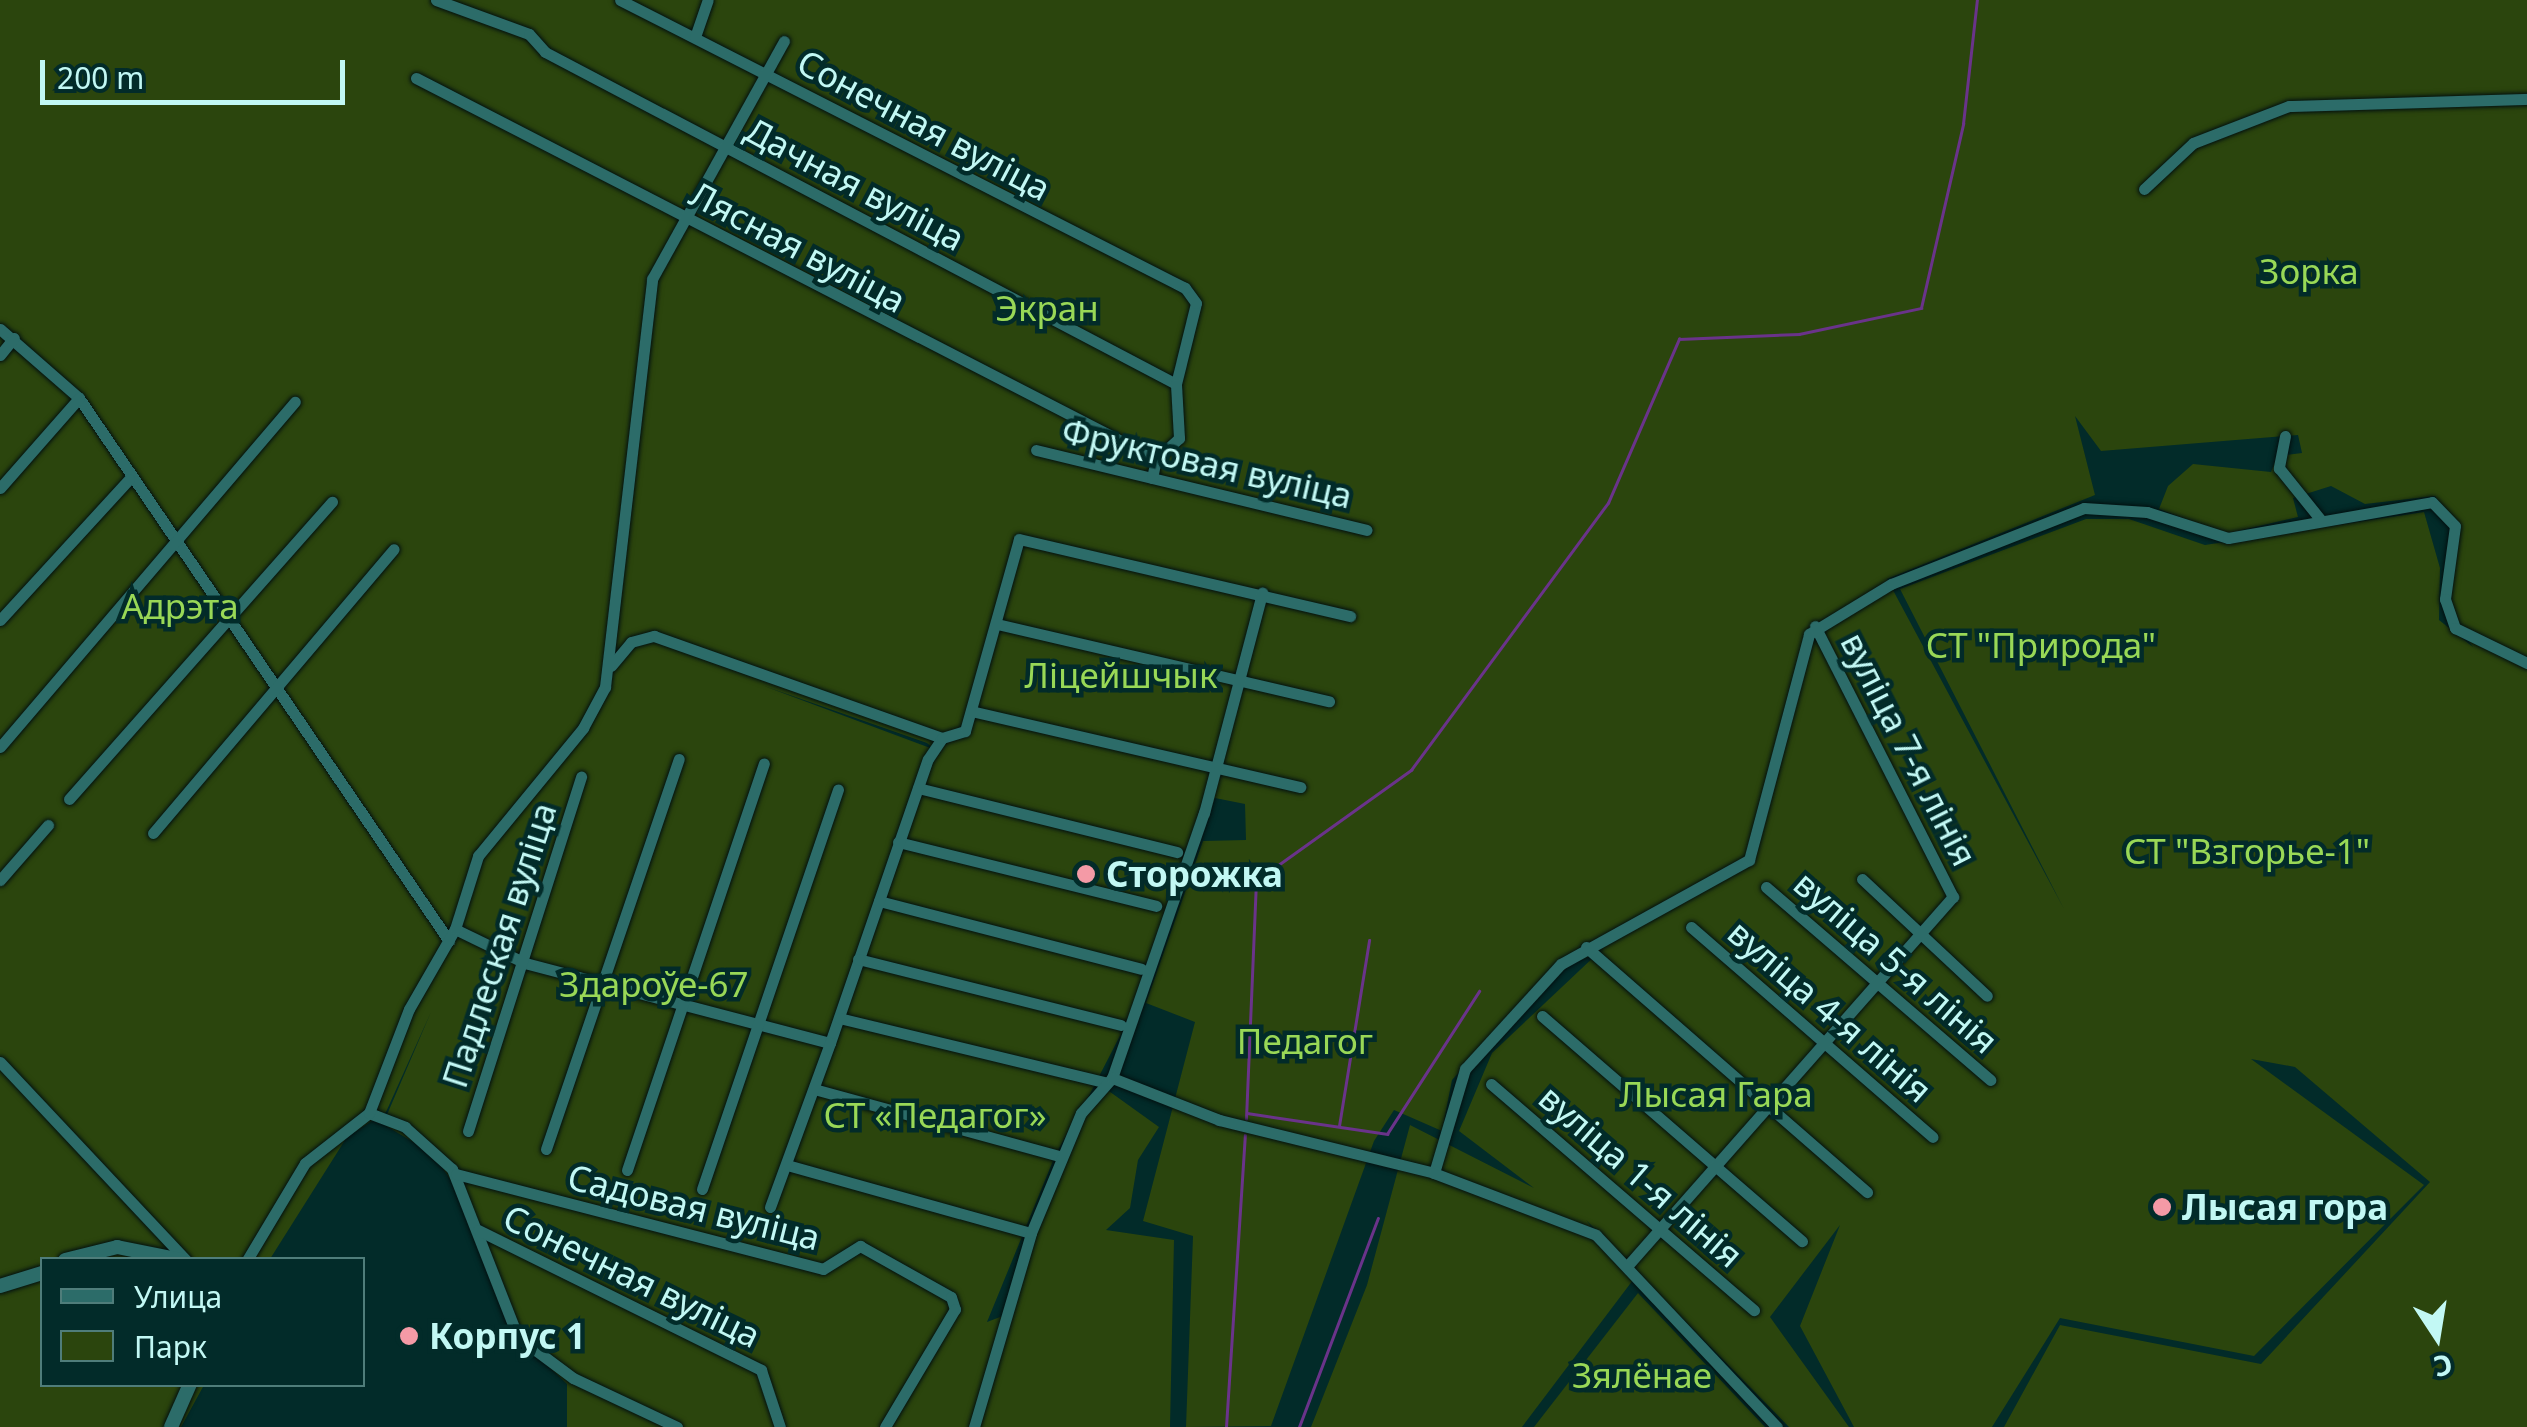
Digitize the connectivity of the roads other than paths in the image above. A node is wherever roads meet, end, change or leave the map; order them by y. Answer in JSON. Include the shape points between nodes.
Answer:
{"nodes":[{"id":1,"x":436,"y":0,"type":"edge"},
{"id":2,"x":620,"y":0,"type":"edge"},
{"id":3,"x":708,"y":0,"type":"edge"},
{"id":4,"x":694,"y":37,"type":"junction"},
{"id":5,"x":784,"y":41,"type":"dead end"},
{"id":6,"x":765,"y":72,"type":"junction"},
{"id":7,"x":416,"y":78,"type":"dead end"},
{"id":8,"x":2527,"y":99,"type":"edge"},
{"id":9,"x":725,"y":147,"type":"junction"},
{"id":10,"x":2144,"y":189,"type":"dead end"},
{"id":11,"x":685,"y":218,"type":"junction"},
{"id":12,"x":0,"y":328,"type":"edge"},
{"id":13,"x":14,"y":338,"type":"junction"},
{"id":14,"x":0,"y":355,"type":"edge"},
{"id":15,"x":1176,"y":384,"type":"junction"},
{"id":16,"x":79,"y":398,"type":"junction"},
{"id":17,"x":295,"y":402,"type":"dead end"},
{"id":18,"x":2285,"y":436,"type":"dead end"},
{"id":19,"x":1036,"y":450,"type":"dead end"},
{"id":20,"x":1156,"y":460,"type":"junction"},
{"id":21,"x":129,"y":478,"type":"junction"},
{"id":22,"x":1152,"y":478,"type":"junction"},
{"id":23,"x":0,"y":488,"type":"edge"},
{"id":24,"x":332,"y":502,"type":"dead end"},
{"id":25,"x":2320,"y":519,"type":"junction"},
{"id":26,"x":1366,"y":530,"type":"dead end"},
{"id":27,"x":178,"y":546,"type":"junction"},
{"id":28,"x":394,"y":548,"type":"dead end"},
{"id":29,"x":1262,"y":593,"type":"junction"},
{"id":30,"x":232,"y":614,"type":"junction"},
{"id":31,"x":1350,"y":616,"type":"dead end"},
{"id":32,"x":0,"y":620,"type":"edge"},
{"id":33,"x":997,"y":624,"type":"junction"},
{"id":34,"x":1814,"y":626,"type":"junction"},
{"id":35,"x":2527,"y":663,"type":"edge"},
{"id":36,"x":611,"y":666,"type":"junction"},
{"id":37,"x":1236,"y":680,"type":"junction"},
{"id":38,"x":280,"y":690,"type":"junction"},
{"id":39,"x":1329,"y":701,"type":"dead end"},
{"id":40,"x":971,"y":711,"type":"junction"},
{"id":41,"x":942,"y":738,"type":"junction"},
{"id":42,"x":0,"y":747,"type":"edge"},
{"id":43,"x":680,"y":759,"type":"dead end"},
{"id":44,"x":764,"y":763,"type":"dead end"},
{"id":45,"x":1212,"y":768,"type":"junction"},
{"id":46,"x":582,"y":777,"type":"dead end"},
{"id":47,"x":1300,"y":786,"type":"dead end"},
{"id":48,"x":918,"y":788,"type":"junction"},
{"id":49,"x":838,"y":790,"type":"dead end"},
{"id":50,"x":69,"y":798,"type":"dead end"},
{"id":51,"x":48,"y":825,"type":"dead end"},
{"id":52,"x":152,"y":833,"type":"dead end"},
{"id":53,"x":898,"y":842,"type":"junction"},
{"id":54,"x":1177,"y":852,"type":"dead end"},
{"id":55,"x":1862,"y":879,"type":"dead end"},
{"id":56,"x":0,"y":880,"type":"edge"},
{"id":57,"x":1766,"y":887,"type":"dead end"},
{"id":58,"x":879,"y":901,"type":"junction"},
{"id":59,"x":1156,"y":906,"type":"dead end"},
{"id":60,"x":1691,"y":927,"type":"dead end"},
{"id":61,"x":455,"y":929,"type":"junction"},
{"id":62,"x":1915,"y":936,"type":"junction"},
{"id":63,"x":449,"y":942,"type":"junction"},
{"id":64,"x":1586,"y":947,"type":"junction"},
{"id":65,"x":858,"y":959,"type":"junction"},
{"id":66,"x":525,"y":963,"type":"junction"},
{"id":67,"x":1140,"y":969,"type":"dead end"},
{"id":68,"x":1876,"y":979,"type":"junction"},
{"id":69,"x":604,"y":984,"type":"junction"},
{"id":70,"x":1987,"y":996,"type":"dead end"},
{"id":71,"x":681,"y":1004,"type":"junction"},
{"id":72,"x":1542,"y":1016,"type":"dead end"},
{"id":73,"x":839,"y":1018,"type":"junction"},
{"id":74,"x":759,"y":1022,"type":"junction"},
{"id":75,"x":1121,"y":1025,"type":"dead end"},
{"id":76,"x":1822,"y":1042,"type":"junction"},
{"id":77,"x":830,"y":1043,"type":"junction"},
{"id":78,"x":0,"y":1062,"type":"edge"},
{"id":79,"x":1108,"y":1080,"type":"junction"},
{"id":80,"x":1990,"y":1080,"type":"dead end"},
{"id":81,"x":1490,"y":1084,"type":"dead end"},
{"id":82,"x":814,"y":1089,"type":"junction"},
{"id":83,"x":1768,"y":1104,"type":"junction"},
{"id":84,"x":368,"y":1112,"type":"junction"},
{"id":85,"x":468,"y":1131,"type":"dead end"},
{"id":86,"x":1933,"y":1137,"type":"dead end"},
{"id":87,"x":546,"y":1149,"type":"dead end"},
{"id":88,"x":1062,"y":1157,"type":"junction"},
{"id":89,"x":787,"y":1165,"type":"junction"},
{"id":90,"x":1714,"y":1165,"type":"junction"},
{"id":91,"x":627,"y":1170,"type":"dead end"},
{"id":92,"x":456,"y":1174,"type":"junction"},
{"id":93,"x":1434,"y":1174,"type":"junction"},
{"id":94,"x":702,"y":1189,"type":"dead end"},
{"id":95,"x":1867,"y":1192,"type":"dead end"},
{"id":96,"x":770,"y":1207,"type":"dead end"},
{"id":97,"x":1660,"y":1227,"type":"junction"},
{"id":98,"x":478,"y":1230,"type":"junction"},
{"id":99,"x":1031,"y":1234,"type":"junction"},
{"id":100,"x":1802,"y":1241,"type":"dead end"},
{"id":101,"x":254,"y":1242,"type":"junction"},
{"id":102,"x":75,"y":1257,"type":"edge"},
{"id":103,"x":163,"y":1257,"type":"edge"},
{"id":104,"x":180,"y":1257,"type":"edge"},
{"id":105,"x":239,"y":1257,"type":"edge"},
{"id":106,"x":247,"y":1257,"type":"edge"},
{"id":107,"x":1629,"y":1264,"type":"junction"},
{"id":108,"x":40,"y":1274,"type":"edge"},
{"id":109,"x":0,"y":1286,"type":"edge"},
{"id":110,"x":1754,"y":1310,"type":"dead end"},
{"id":111,"x":189,"y":1387,"type":"edge"},
{"id":112,"x":170,"y":1427,"type":"edge"},
{"id":113,"x":676,"y":1427,"type":"edge"},
{"id":114,"x":780,"y":1427,"type":"edge"},
{"id":115,"x":885,"y":1427,"type":"edge"},
{"id":116,"x":974,"y":1427,"type":"edge"},
{"id":117,"x":1777,"y":1427,"type":"edge"}],
"edges":[{"from":1,"to":9,"type":"street","name":"Дачная вуліца","via":[[529,34],[546,52]]},
{"from":2,"to":4,"type":"street","name":"Сонечная вуліца"},
{"from":3,"to":4,"type":"street"},
{"from":4,"to":6,"type":"street","name":"Сонечная вуліца"},
{"from":5,"to":6,"type":"street"},
{"from":6,"to":9,"type":"street"},
{"from":6,"to":15,"type":"street","name":"Сонечная вуліца","via":[[1185,288],[1196,303]]},
{"from":7,"to":11,"type":"street","name":"Лясная вуліца"},
{"from":8,"to":10,"type":"street","via":[[2289,106],[2193,143]]},
{"from":9,"to":11,"type":"street"},
{"from":9,"to":15,"type":"street","name":"Дачная вуліца"},
{"from":11,"to":20,"type":"street","name":"Лясная вуліца"},
{"from":11,"to":36,"type":"street","via":[[652,279]]},
{"from":12,"to":13,"type":"street"},
{"from":13,"to":14,"type":"street"},
{"from":13,"to":16,"type":"street"},
{"from":15,"to":20,"type":"street","via":[[1179,438]]},
{"from":16,"to":21,"type":"street"},
{"from":16,"to":23,"type":"street"},
{"from":17,"to":27,"type":"street"},
{"from":18,"to":25,"type":"street","via":[[2279,468]]},
{"from":19,"to":22,"type":"street","name":"Фруктовая вуліца"},
{"from":20,"to":22,"type":"street"},
{"from":21,"to":27,"type":"street"},
{"from":21,"to":32,"type":"street"},
{"from":22,"to":26,"type":"street","name":"Фруктовая вуліца"},
{"from":24,"to":30,"type":"street"},
{"from":25,"to":34,"type":"street","via":[[2228,538],[2147,512],[2070,511]]},
{"from":25,"to":35,"type":"street","via":[[2419,501],[2445,509],[2455,526],[2446,599],[2455,628]]},
{"from":27,"to":30,"type":"street"},
{"from":27,"to":42,"type":"street"},
{"from":28,"to":38,"type":"street"},
{"from":29,"to":31,"type":"street"},
{"from":29,"to":33,"type":"street","via":[[1035,538],[1016,545]]},
{"from":29,"to":37,"type":"street"},
{"from":30,"to":38,"type":"street"},
{"from":30,"to":50,"type":"street"},
{"from":33,"to":37,"type":"street"},
{"from":33,"to":40,"type":"street"},
{"from":34,"to":62,"type":"street","name":"вуліца 7-я лінія","via":[[1954,898]]},
{"from":34,"to":64,"type":"street","via":[[1749,860],[1682,905]]},
{"from":36,"to":41,"type":"street","via":[[631,642],[654,636]]},
{"from":36,"to":61,"type":"street","via":[[583,728],[478,856]]},
{"from":37,"to":39,"type":"street"},
{"from":37,"to":45,"type":"street"},
{"from":38,"to":52,"type":"street"},
{"from":38,"to":63,"type":"street"},
{"from":40,"to":41,"type":"street","via":[[959,736]]},
{"from":40,"to":45,"type":"street"},
{"from":41,"to":48,"type":"street"},
{"from":43,"to":69,"type":"street"},
{"from":44,"to":71,"type":"street"},
{"from":45,"to":47,"type":"street"},
{"from":45,"to":79,"type":"street"},
{"from":46,"to":66,"type":"street","name":"Падлеская вуліца"},
{"from":48,"to":53,"type":"street"},
{"from":48,"to":54,"type":"street"},
{"from":49,"to":74,"type":"street","name":"Садовая вуліца"},
{"from":51,"to":56,"type":"street"},
{"from":53,"to":58,"type":"street"},
{"from":53,"to":59,"type":"street"},
{"from":55,"to":62,"type":"street"},
{"from":57,"to":68,"type":"street","name":"вуліца 5-я лінія"},
{"from":58,"to":65,"type":"street"},
{"from":58,"to":67,"type":"street"},
{"from":60,"to":76,"type":"street","name":"вуліца 4-я лінія"},
{"from":61,"to":63,"type":"street"},
{"from":61,"to":66,"type":"street"},
{"from":62,"to":68,"type":"street"},
{"from":62,"to":70,"type":"street"},
{"from":63,"to":84,"type":"street","via":[[409,1009]]},
{"from":64,"to":83,"type":"street"},
{"from":64,"to":93,"type":"street","via":[[1465,1069]]},
{"from":65,"to":73,"type":"street"},
{"from":65,"to":75,"type":"street"},
{"from":66,"to":69,"type":"street"},
{"from":66,"to":85,"type":"street","name":"Падлеская вуліца"},
{"from":68,"to":76,"type":"street"},
{"from":68,"to":80,"type":"street","name":"вуліца 5-я лінія"},
{"from":69,"to":71,"type":"street"},
{"from":69,"to":87,"type":"street"},
{"from":71,"to":74,"type":"street"},
{"from":71,"to":91,"type":"street"},
{"from":72,"to":90,"type":"street"},
{"from":73,"to":77,"type":"street"},
{"from":73,"to":79,"type":"street"},
{"from":74,"to":77,"type":"street"},
{"from":74,"to":94,"type":"street","name":"Садовая вуліца"},
{"from":76,"to":83,"type":"street"},
{"from":76,"to":86,"type":"street","name":"вуліца 4-я лінія"},
{"from":77,"to":82,"type":"street"},
{"from":78,"to":104,"type":"street"},
{"from":79,"to":88,"type":"street"},
{"from":79,"to":93,"type":"street","via":[[1219,1120]]},
{"from":81,"to":97,"type":"street","name":"вуліца 1-я лінія"},
{"from":82,"to":88,"type":"street"},
{"from":82,"to":89,"type":"street"},
{"from":83,"to":90,"type":"street"},
{"from":83,"to":95,"type":"street"},
{"from":84,"to":92,"type":"street","via":[[432,1146]]},
{"from":84,"to":101,"type":"street","via":[[305,1163]]},
{"from":88,"to":99,"type":"street"},
{"from":89,"to":96,"type":"street"},
{"from":89,"to":99,"type":"street"},
{"from":90,"to":97,"type":"street"},
{"from":90,"to":100,"type":"street"},
{"from":92,"to":98,"type":"street"},
{"from":92,"to":115,"type":"street","name":"Садовая вуліца","via":[[823,1269],[860,1246],[955,1300]]},
{"from":93,"to":107,"type":"street","via":[[1596,1235]]},
{"from":97,"to":107,"type":"street"},
{"from":97,"to":110,"type":"street","name":"вуліца 1-я лінія"},
{"from":98,"to":113,"type":"street","via":[[518,1337],[573,1378]]},
{"from":98,"to":114,"type":"street","name":"Сонечная вуліца","via":[[761,1370]]},
{"from":99,"to":116,"type":"street"},
{"from":101,"to":105,"type":"street"},
{"from":101,"to":106,"type":"street"},
{"from":102,"to":103,"type":"street","via":[[104,1248]]},
{"from":107,"to":117,"type":"street"},
{"from":108,"to":109,"type":"street"},
{"from":111,"to":112,"type":"street"}]}
